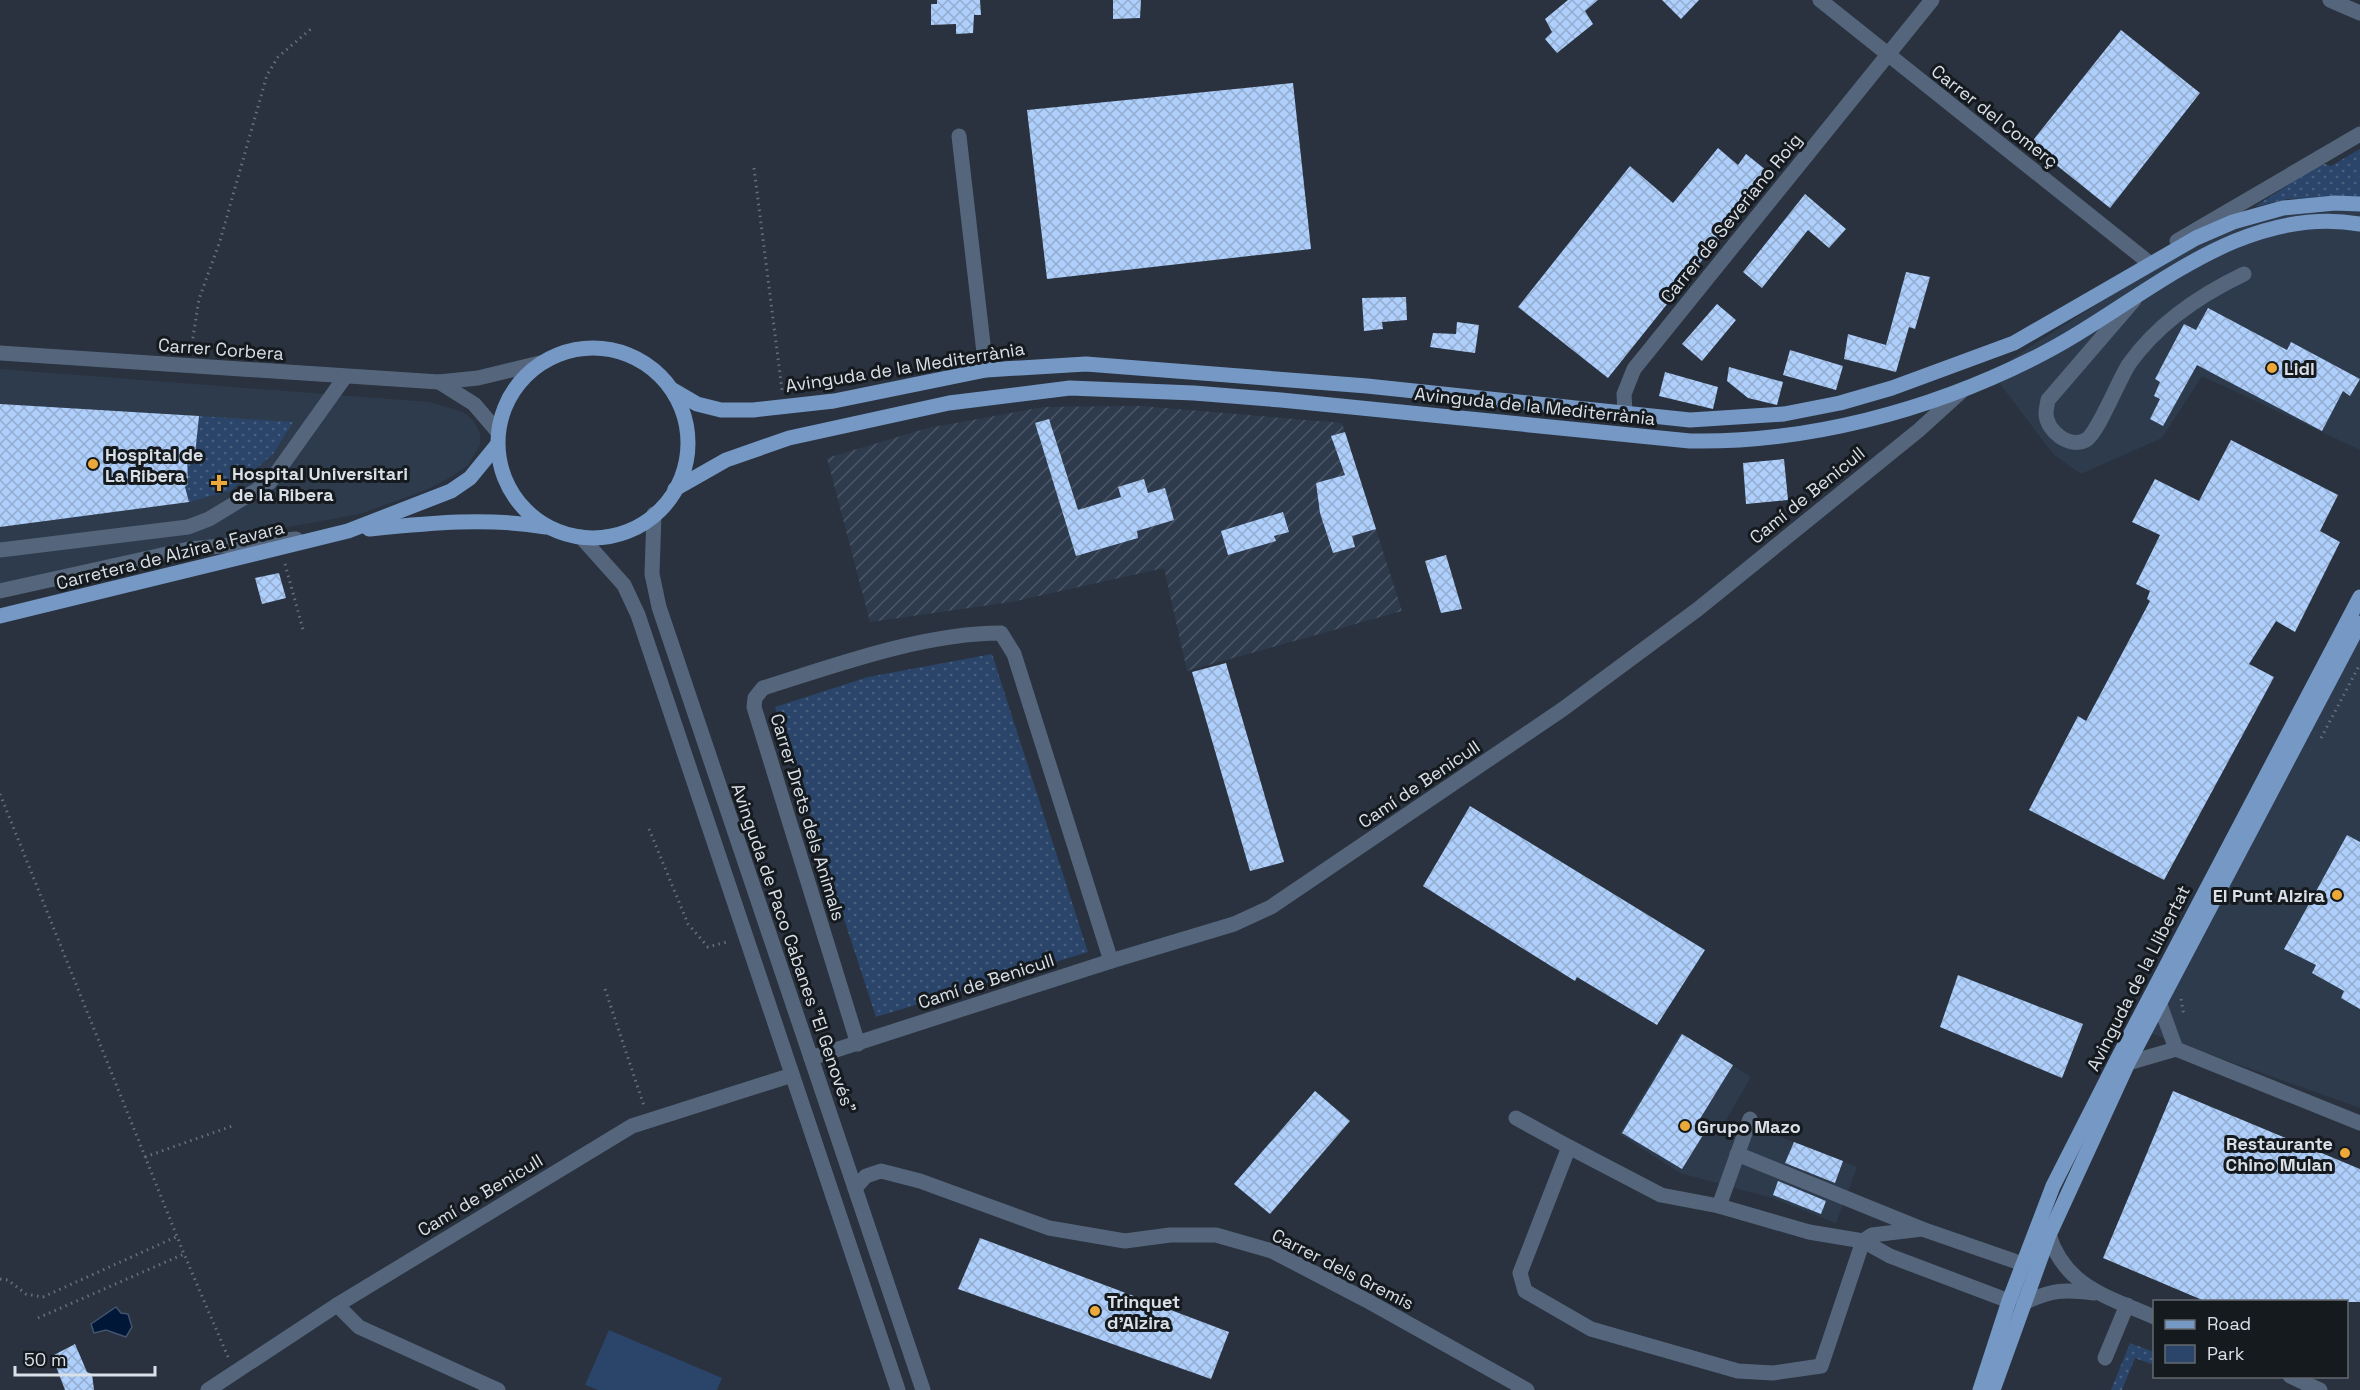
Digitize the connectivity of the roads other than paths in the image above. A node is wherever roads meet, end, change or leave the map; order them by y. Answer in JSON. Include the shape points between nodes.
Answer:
{"nodes":[{"id":1,"x":1820,"y":0,"type":"edge"},
{"id":2,"x":1932,"y":0,"type":"edge"},
{"id":3,"x":2330,"y":0,"type":"edge"},
{"id":4,"x":2354,"y":7,"type":"edge"},
{"id":5,"x":1887,"y":56,"type":"junction"},
{"id":6,"x":2360,"y":134,"type":"edge"},
{"id":7,"x":959,"y":136,"type":"dead end"},
{"id":8,"x":2360,"y":204,"type":"edge"},
{"id":9,"x":2360,"y":224,"type":"edge"},
{"id":10,"x":2147,"y":261,"type":"junction"},
{"id":11,"x":2244,"y":274,"type":"dead end"},
{"id":12,"x":2105,"y":290,"type":"junction"},
{"id":13,"x":2134,"y":300,"type":"junction"},
{"id":14,"x":0,"y":353,"type":"edge"},
{"id":15,"x":540,"y":363,"type":"junction"},
{"id":16,"x":986,"y":370,"type":"junction"},
{"id":17,"x":345,"y":377,"type":"junction"},
{"id":18,"x":439,"y":382,"type":"junction"},
{"id":19,"x":1965,"y":388,"type":"junction"},
{"id":20,"x":674,"y":390,"type":"junction"},
{"id":21,"x":1625,"y":413,"type":"junction"},
{"id":22,"x":497,"y":439,"type":"junction"},
{"id":23,"x":675,"y":489,"type":"junction"},
{"id":24,"x":654,"y":514,"type":"junction"},
{"id":25,"x":549,"y":527,"type":"junction"},
{"id":26,"x":342,"y":533,"type":"junction"},
{"id":27,"x":580,"y":537,"type":"junction"},
{"id":28,"x":0,"y":550,"type":"edge"},
{"id":29,"x":0,"y":591,"type":"edge"},
{"id":30,"x":2360,"y":597,"type":"edge"},
{"id":31,"x":0,"y":616,"type":"edge"},
{"id":32,"x":2360,"y":623,"type":"edge"},
{"id":33,"x":1111,"y":961,"type":"junction"},
{"id":34,"x":2159,"y":1002,"type":"junction"},
{"id":35,"x":858,"y":1044,"type":"junction"},
{"id":36,"x":2176,"y":1049,"type":"junction"},
{"id":37,"x":811,"y":1058,"type":"junction"},
{"id":38,"x":2128,"y":1063,"type":"junction"},
{"id":39,"x":792,"y":1075,"type":"junction"},
{"id":40,"x":1516,"y":1118,"type":"dead end"},
{"id":41,"x":1750,"y":1119,"type":"dead end"},
{"id":42,"x":2360,"y":1123,"type":"edge"},
{"id":43,"x":1569,"y":1147,"type":"junction"},
{"id":44,"x":1737,"y":1154,"type":"junction"},
{"id":45,"x":855,"y":1188,"type":"junction"},
{"id":46,"x":1719,"y":1206,"type":"junction"},
{"id":47,"x":1923,"y":1228,"type":"junction"},
{"id":48,"x":2049,"y":1235,"type":"junction"},
{"id":49,"x":1863,"y":1241,"type":"junction"},
{"id":50,"x":2024,"y":1264,"type":"junction"},
{"id":51,"x":2100,"y":1294,"type":"junction"},
{"id":52,"x":2016,"y":1302,"type":"junction"},
{"id":53,"x":337,"y":1305,"type":"junction"},
{"id":54,"x":2127,"y":1305,"type":"junction"},
{"id":55,"x":2153,"y":1317,"type":"edge"},
{"id":56,"x":2105,"y":1358,"type":"dead end"},
{"id":57,"x":2292,"y":1378,"type":"edge"},
{"id":58,"x":208,"y":1390,"type":"edge"},
{"id":59,"x":498,"y":1390,"type":"edge"},
{"id":60,"x":898,"y":1390,"type":"edge"},
{"id":61,"x":923,"y":1390,"type":"edge"},
{"id":62,"x":1527,"y":1390,"type":"edge"},
{"id":63,"x":1980,"y":1390,"type":"edge"},
{"id":64,"x":1993,"y":1390,"type":"edge"},
{"id":65,"x":2320,"y":1390,"type":"edge"}],
"edges":[{"from":1,"to":5,"type":"street","name":"Carrer del Comerç"},
{"from":2,"to":5,"type":"street","name":"Carrer de Severiano Roig"},
{"from":3,"to":4,"type":"street"},
{"from":5,"to":10,"type":"street","name":"Carrer del Comerç"},
{"from":5,"to":21,"type":"street","name":"Carrer de Severiano Roig","via":[[1634,369],[1624,394]]},
{"from":6,"to":10,"type":"street"},
{"from":7,"to":16,"type":"street"},
{"from":8,"to":12,"type":"main road","via":[[2283,208],[2233,222],[2196,238]]},
{"from":9,"to":13,"type":"main road","name":"Avinguda de la Mediterrània","via":[[2301,223],[2238,238]]},
{"from":10,"to":12,"type":"street"},
{"from":11,"to":13,"type":"street","via":[[2203,293],[2155,334],[2125,372],[2093,434],[2077,442],[2066,441],[2050,427],[2046,415],[2048,400]]},
{"from":12,"to":21,"type":"main road","name":"Avinguda de la Mediterrània","via":[[2014,343],[1972,361],[1840,403],[1739,419],[1690,420]]},
{"from":13,"to":19,"type":"main road","name":"Avinguda de la Mediterrània","via":[[2031,360]]},
{"from":14,"to":17,"type":"street","name":"Carrer Corbera"},
{"from":15,"to":18,"type":"street","name":"Carrer Corbera","via":[[478,378]]},
{"from":15,"to":20,"type":"main road","via":[[591,348],[617,351],[641,362]]},
{"from":15,"to":22,"type":"main road","via":[[512,393],[502,412]]},
{"from":16,"to":20,"type":"main road","name":"Avinguda de la Mediterrània","via":[[834,401],[784,407],[720,410],[697,404]]},
{"from":16,"to":21,"type":"main road","name":"Avinguda de la Mediterrània","via":[[1066,364],[1121,365]]},
{"from":17,"to":18,"type":"street","name":"Carrer Corbera"},
{"from":17,"to":28,"type":"street","via":[[270,482],[209,519],[188,526]]},
{"from":18,"to":22,"type":"street","name":"Carrer Corbera","via":[[474,404]]},
{"from":19,"to":23,"type":"main road","name":"Avinguda de la Mediterrània","via":[[1834,428],[1721,442],[1237,396],[1058,389],[949,403],[789,438],[726,460]]},
{"from":19,"to":33,"type":"street","name":"Camí de Benicull","via":[[1919,430],[1698,609],[1572,702],[1288,896],[1234,924]]},
{"from":20,"to":23,"type":"main road","via":[[688,441],[686,463]]},
{"from":22,"to":25,"type":"main road","via":[[501,470],[512,494],[528,513]]},
{"from":22,"to":26,"type":"main road","via":[[470,478],[451,491]]},
{"from":23,"to":24,"type":"main road"},
{"from":24,"to":27,"type":"main road","via":[[632,528],[607,536]]},
{"from":24,"to":37,"type":"street","name":"Avinguda de Paco Cabanes \"El Genovés\"","via":[[652,574],[658,607]]},
{"from":25,"to":26,"type":"main road","via":[[519,522],[447,522]]},
{"from":25,"to":27,"type":"main road"},
{"from":26,"to":29,"type":"street","via":[[189,549]]},
{"from":26,"to":31,"type":"main road","name":"Carretera de Alzira a Favara"},
{"from":27,"to":39,"type":"street","via":[[624,585],[638,615]]},
{"from":30,"to":50,"type":"main road","name":"Avinguda de la Llibertat","via":[[2053,1186]]},
{"from":32,"to":34,"type":"main road","name":"Avinguda de la Llibertat"},
{"from":33,"to":35,"type":"street","name":"Camí de Benicull"},
{"from":33,"to":35,"type":"street","name":"Carrer Drets dels Animals","via":[[1014,654],[1001,633],[981,633],[873,653],[763,688],[754,707]]},
{"from":34,"to":36,"type":"street"},
{"from":34,"to":38,"type":"main road","name":"Avinguda de la Llibertat"},
{"from":35,"to":37,"type":"street","name":"Camí de Benicull"},
{"from":36,"to":38,"type":"street"},
{"from":36,"to":42,"type":"street"},
{"from":37,"to":45,"type":"street","name":"Avinguda de Paco Cabanes \"El Genovés\""},
{"from":38,"to":48,"type":"main road","name":"Avinguda de la Llibertat"},
{"from":39,"to":53,"type":"street","name":"Camí de Benicull","via":[[632,1126]]},
{"from":39,"to":60,"type":"street"},
{"from":40,"to":43,"type":"street"},
{"from":41,"to":44,"type":"street"},
{"from":43,"to":46,"type":"street","via":[[1661,1195]]},
{"from":43,"to":49,"type":"street","via":[[1520,1273],[1525,1291],[1591,1329],[1738,1371],[1773,1373],[1821,1366]]},
{"from":44,"to":46,"type":"street"},
{"from":44,"to":47,"type":"street"},
{"from":45,"to":61,"type":"street","name":"Avinguda de Paco Cabanes \"El Genovés\""},
{"from":45,"to":62,"type":"street","name":"Carrer dels Gremis","via":[[866,1176],[881,1171],[920,1181],[1049,1228],[1125,1241],[1170,1235],[1216,1235],[1272,1251]]},
{"from":46,"to":49,"type":"street","via":[[1809,1232]]},
{"from":47,"to":49,"type":"street","via":[[1872,1235]]},
{"from":47,"to":50,"type":"street"},
{"from":48,"to":51,"type":"street","via":[[2060,1262],[2071,1275]]},
{"from":48,"to":52,"type":"main road","name":"Avinguda de la Llibertat"},
{"from":49,"to":52,"type":"street","via":[[1890,1256]]},
{"from":50,"to":52,"type":"main road","name":"Avinguda de la Llibertat"},
{"from":51,"to":52,"type":"street","via":[[2065,1289]]},
{"from":51,"to":54,"type":"street"},
{"from":52,"to":63,"type":"main road","name":"Avinguda de la Llibertat"},
{"from":52,"to":64,"type":"main road","name":"Avinguda de la Llibertat"},
{"from":53,"to":58,"type":"street","name":"Camí de Benicull"},
{"from":53,"to":59,"type":"street","via":[[359,1327]]},
{"from":54,"to":55,"type":"street"},
{"from":54,"to":56,"type":"street"},
{"from":57,"to":65,"type":"street"}]}
